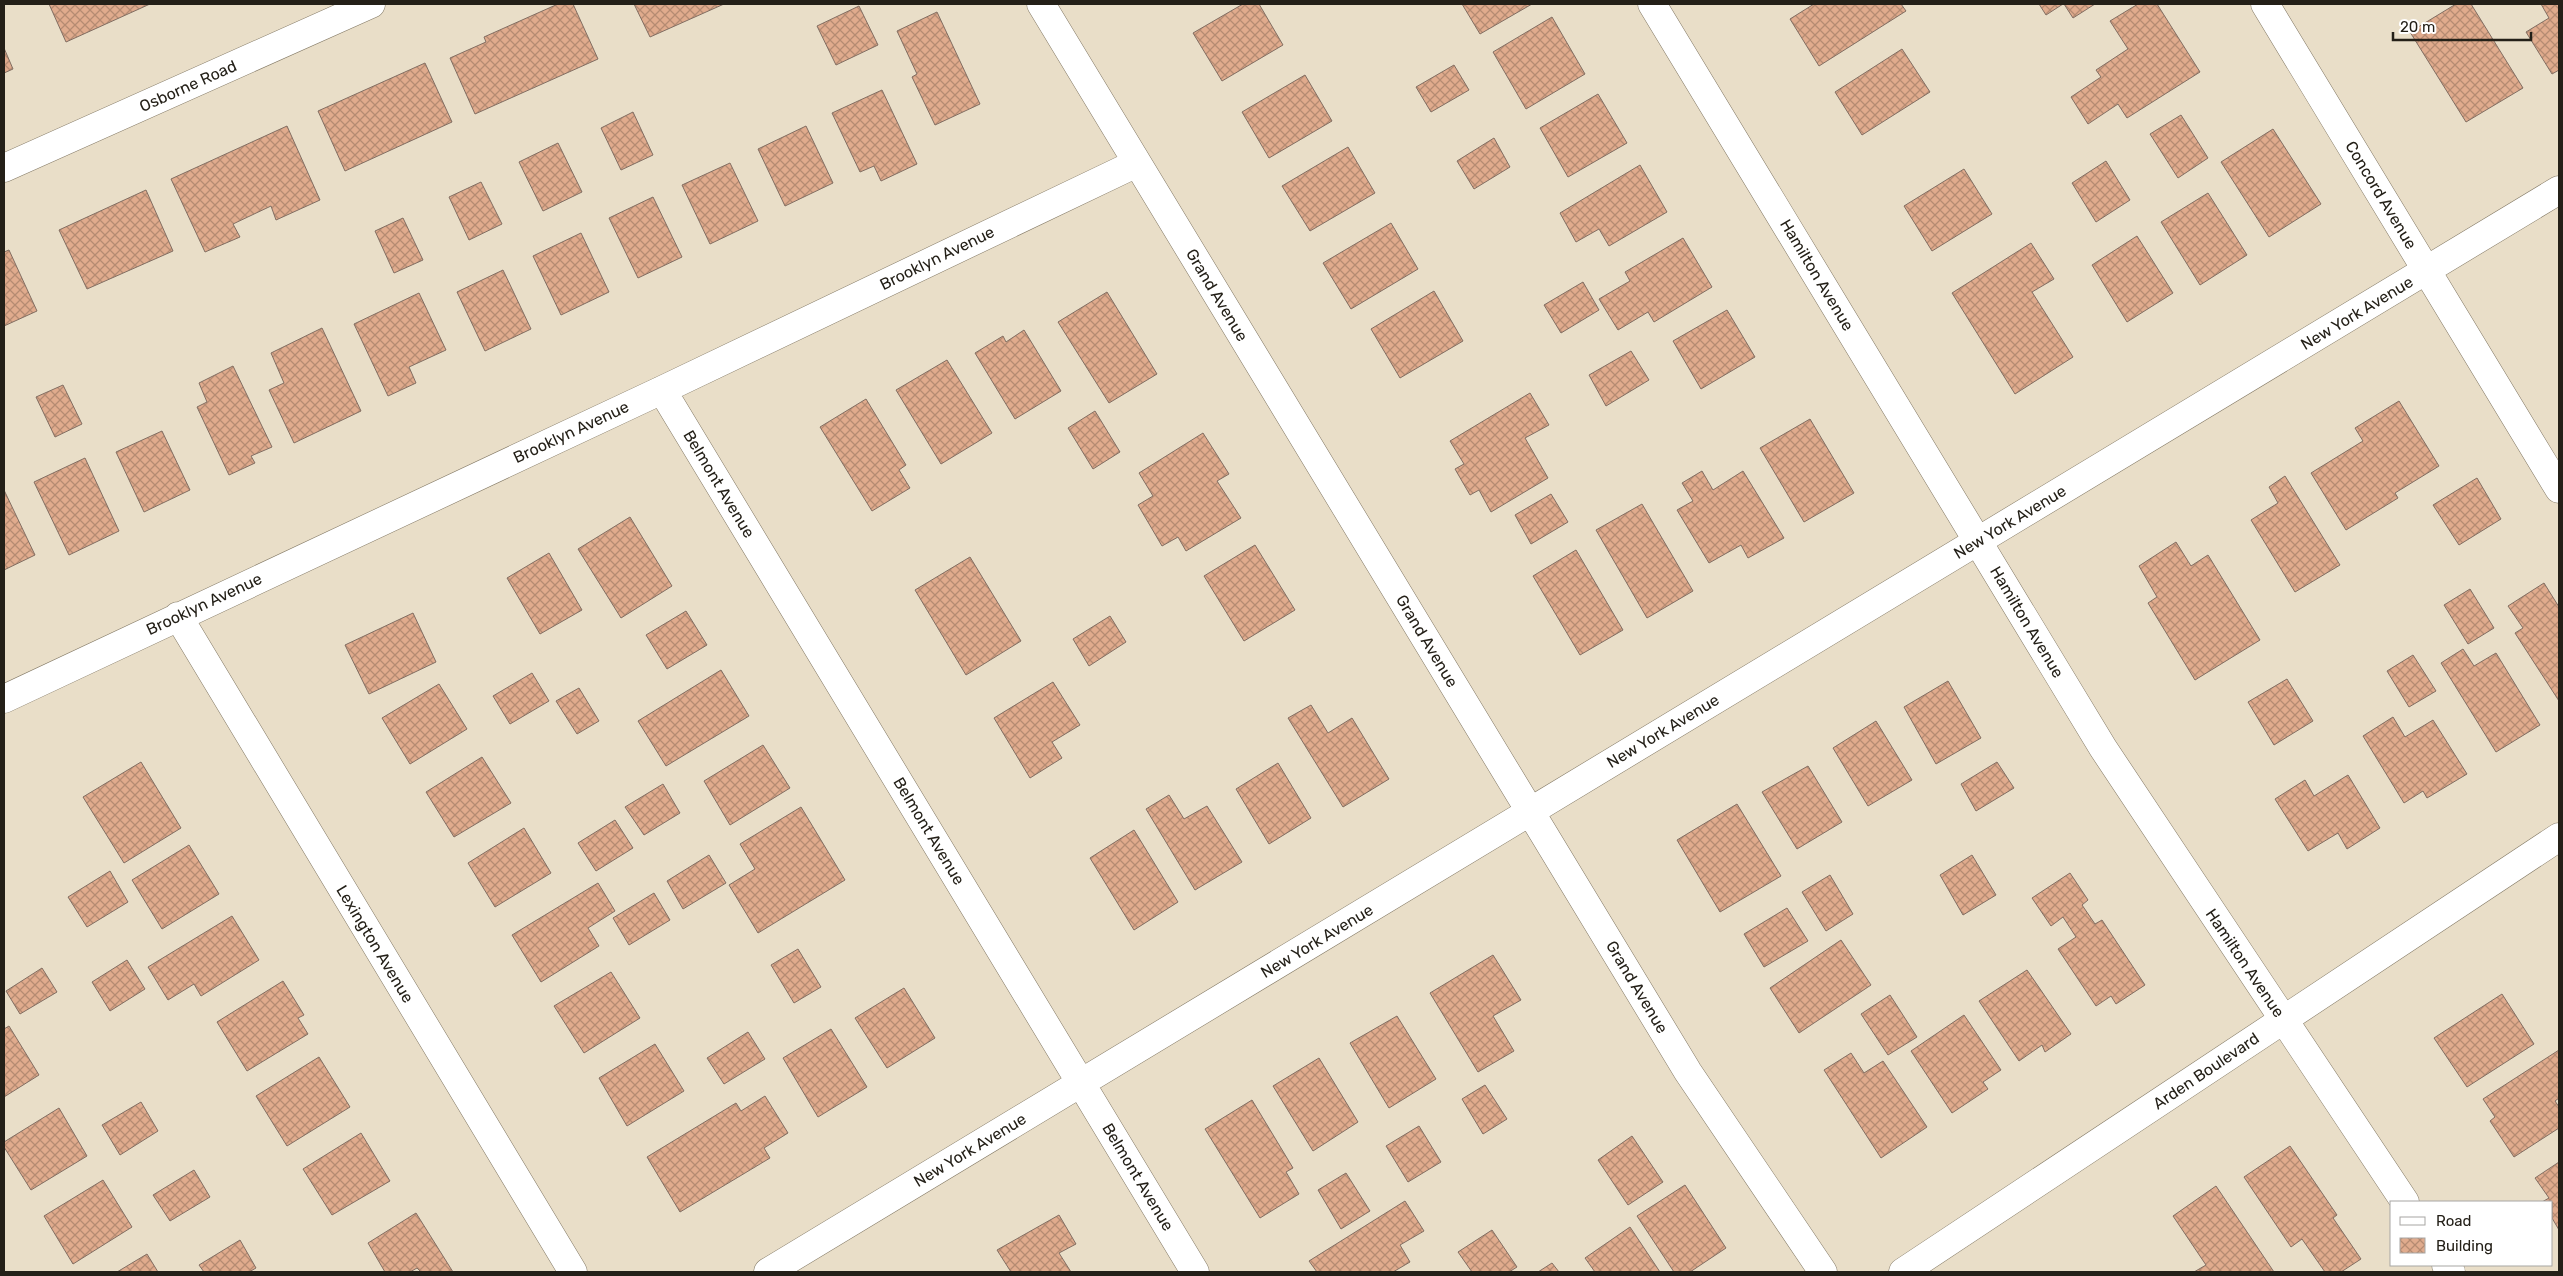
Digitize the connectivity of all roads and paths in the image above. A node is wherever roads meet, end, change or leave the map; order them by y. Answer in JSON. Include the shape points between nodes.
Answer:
{"nodes":[{"id":1,"x":371,"y":4,"type":"edge"},
{"id":2,"x":1041,"y":4,"type":"edge"},
{"id":3,"x":1652,"y":4,"type":"edge"},
{"id":4,"x":2265,"y":4,"type":"edge"},
{"id":5,"x":1137,"y":163,"type":"junction"},
{"id":6,"x":4,"y":168,"type":"edge"},
{"id":7,"x":2559,"y":190,"type":"edge"},
{"id":8,"x":2426,"y":271,"type":"junction"},
{"id":9,"x":662,"y":390,"type":"junction"},
{"id":10,"x":2559,"y":489,"type":"edge"},
{"id":11,"x":1978,"y":541,"type":"junction"},
{"id":12,"x":178,"y":616,"type":"junction"},
{"id":13,"x":4,"y":700,"type":"edge"},
{"id":14,"x":1531,"y":811,"type":"junction"},
{"id":15,"x":2559,"y":837,"type":"edge"},
{"id":16,"x":2283,"y":1020,"type":"junction"},
{"id":17,"x":1082,"y":1083,"type":"junction"},
{"id":18,"x":2404,"y":1201,"type":"edge"},
{"id":19,"x":573,"y":1272,"type":"edge"},
{"id":20,"x":768,"y":1272,"type":"edge"},
{"id":21,"x":1196,"y":1272,"type":"edge"},
{"id":22,"x":1823,"y":1272,"type":"edge"},
{"id":23,"x":1903,"y":1272,"type":"edge"}],
"edges":[{"from":1,"to":6,"type":"street","name":"Osborne Road"},
{"from":2,"to":5,"type":"street","name":"Grand Avenue"},
{"from":3,"to":11,"type":"street","name":"Hamilton Avenue"},
{"from":4,"to":8,"type":"street","name":"Concord Avenue"},
{"from":5,"to":9,"type":"street","name":"Brooklyn Avenue"},
{"from":5,"to":14,"type":"street","name":"Grand Avenue"},
{"from":7,"to":8,"type":"street","name":"New York Avenue"},
{"from":8,"to":10,"type":"street","name":"Concord Avenue"},
{"from":8,"to":11,"type":"street","name":"New York Avenue"},
{"from":9,"to":12,"type":"street","name":"Brooklyn Avenue"},
{"from":9,"to":17,"type":"street","name":"Belmont Avenue"},
{"from":11,"to":14,"type":"street","name":"New York Avenue"},
{"from":11,"to":16,"type":"street","name":"Hamilton Avenue","via":[[2103,748]]},
{"from":12,"to":13,"type":"street","name":"Brooklyn Avenue"},
{"from":12,"to":19,"type":"street","name":"Lexington Avenue"},
{"from":14,"to":17,"type":"street","name":"New York Avenue"},
{"from":14,"to":22,"type":"street","name":"Grand Avenue","via":[[1688,1072]]},
{"from":15,"to":16,"type":"street","name":"Arden Boulevard"},
{"from":16,"to":18,"type":"street","name":"Hamilton Avenue"},
{"from":16,"to":23,"type":"street","name":"Arden Boulevard"},
{"from":17,"to":20,"type":"street","name":"New York Avenue"},
{"from":17,"to":21,"type":"street","name":"Belmont Avenue"}]}
